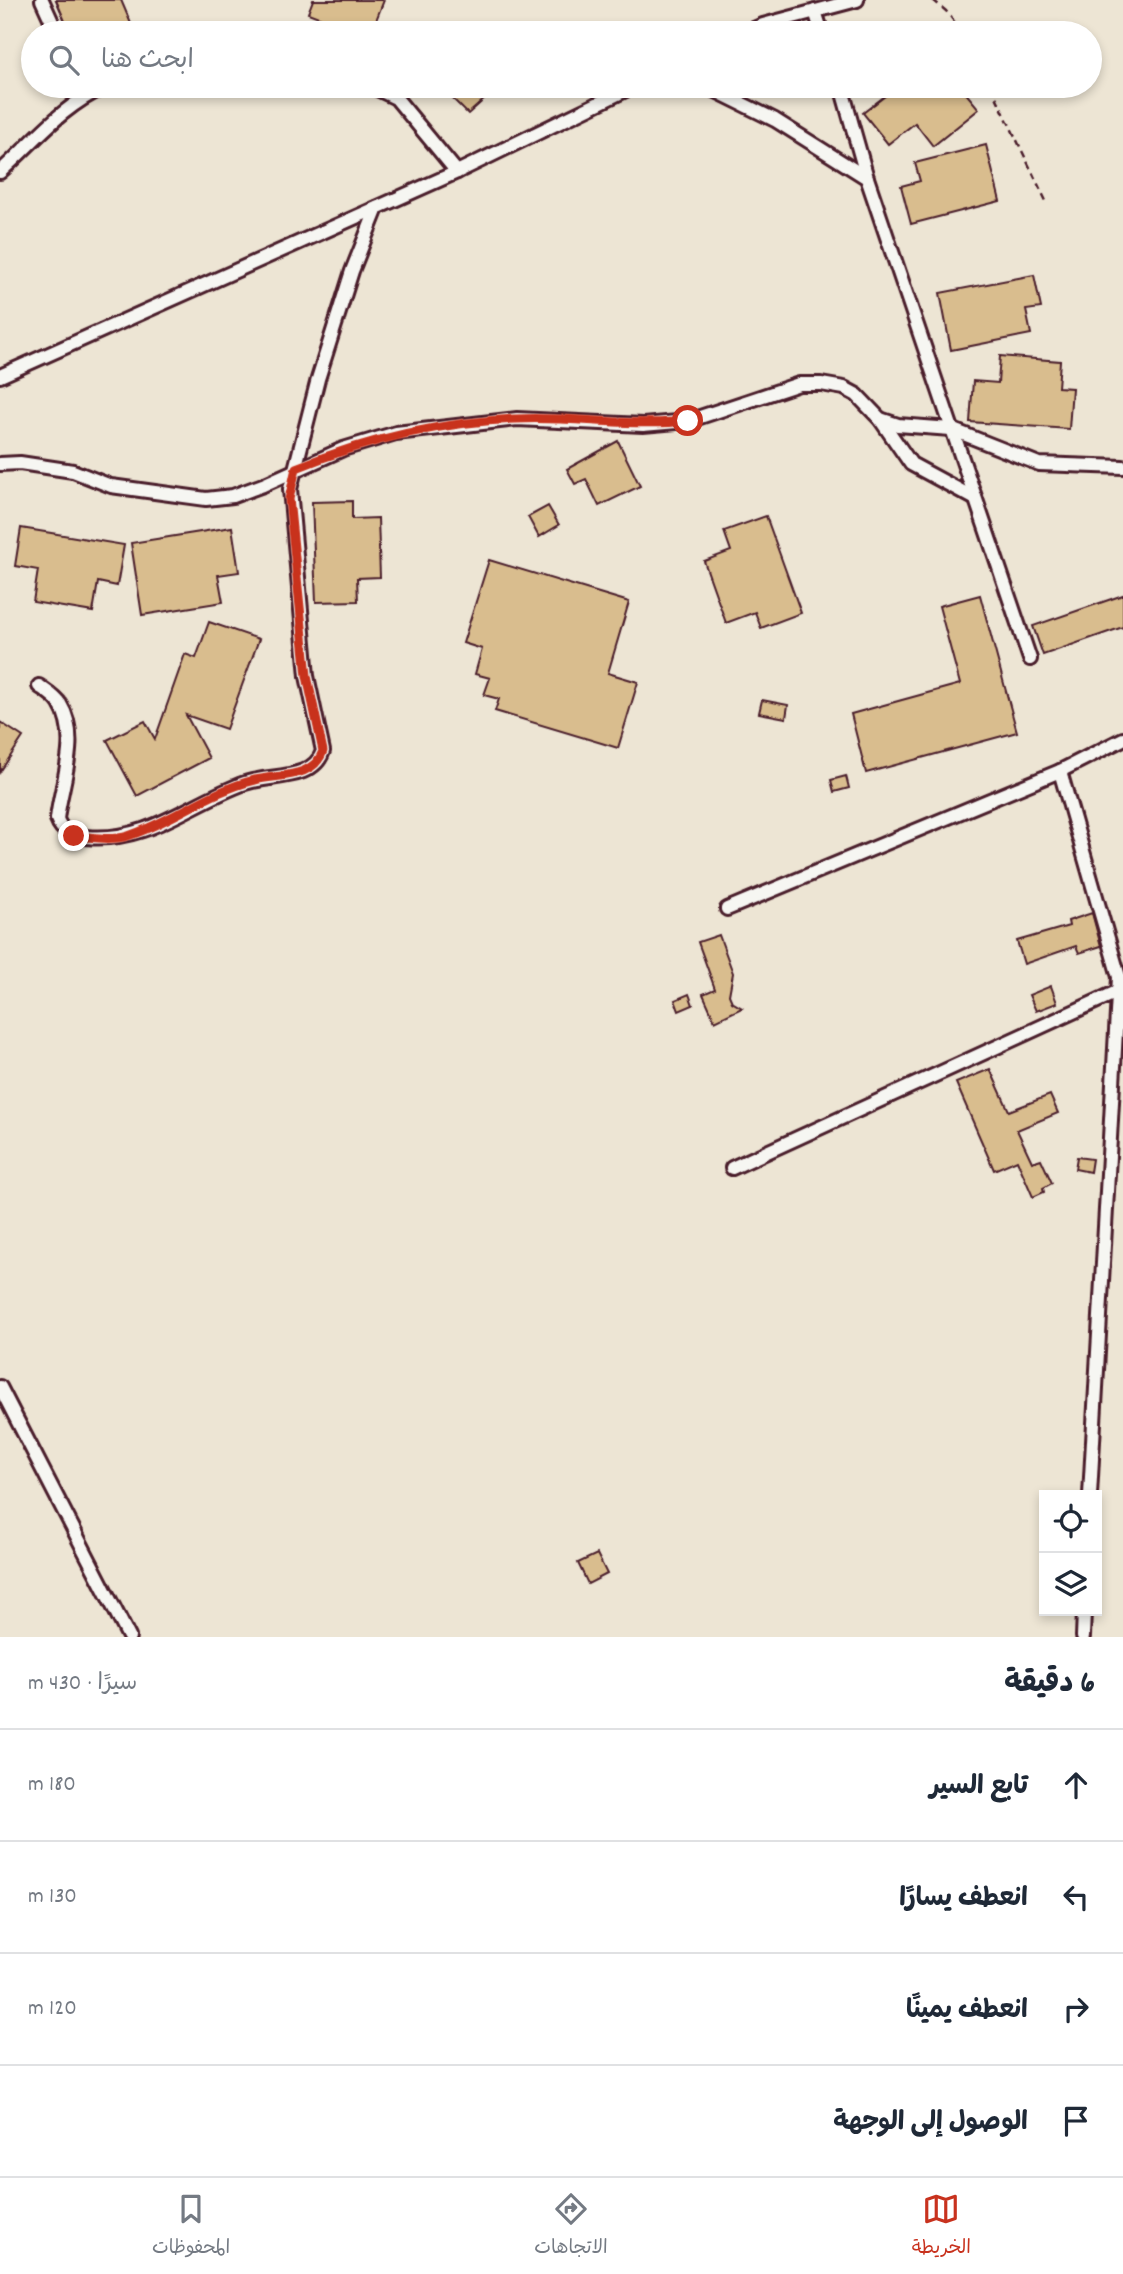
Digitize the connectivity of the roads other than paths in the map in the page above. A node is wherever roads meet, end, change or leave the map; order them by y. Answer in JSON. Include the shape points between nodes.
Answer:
{"nodes":[{"id":1,"x":42,"y":0,"type":"edge"},
{"id":2,"x":857,"y":0,"type":"edge"},
{"id":3,"x":815,"y":11,"type":"junction"},
{"id":4,"x":52,"y":21,"type":"edge"},
{"id":5,"x":783,"y":21,"type":"edge"},
{"id":6,"x":818,"y":21,"type":"edge"},
{"id":7,"x":75,"y":98,"type":"edge"},
{"id":8,"x":396,"y":98,"type":"edge"},
{"id":9,"x":609,"y":98,"type":"edge"},
{"id":10,"x":730,"y":98,"type":"edge"},
{"id":11,"x":844,"y":98,"type":"edge"},
{"id":12,"x":0,"y":172,"type":"edge"},
{"id":13,"x":457,"y":172,"type":"junction"},
{"id":14,"x":867,"y":178,"type":"junction"},
{"id":15,"x":377,"y":208,"type":"junction"},
{"id":16,"x":0,"y":376,"type":"edge"},
{"id":17,"x":880,"y":419,"type":"junction"},
{"id":18,"x":951,"y":429,"type":"junction"},
{"id":19,"x":0,"y":464,"type":"edge"},
{"id":20,"x":1123,"y":467,"type":"edge"},
{"id":21,"x":296,"y":468,"type":"junction"},
{"id":22,"x":974,"y":498,"type":"junction"},
{"id":23,"x":1030,"y":659,"type":"dead end"},
{"id":24,"x":39,"y":685,"type":"dead end"},
{"id":25,"x":1123,"y":739,"type":"edge"},
{"id":26,"x":1060,"y":771,"type":"junction"},
{"id":27,"x":727,"y":909,"type":"dead end"},
{"id":28,"x":1121,"y":976,"type":"edge"},
{"id":29,"x":1117,"y":992,"type":"junction"},
{"id":30,"x":732,"y":1168,"type":"dead end"},
{"id":31,"x":0,"y":1387,"type":"edge"},
{"id":32,"x":1090,"y":1490,"type":"edge"},
{"id":33,"x":1084,"y":1616,"type":"edge"},
{"id":34,"x":129,"y":1637,"type":"edge"},
{"id":35,"x":1083,"y":1637,"type":"edge"}],
"edges":[{"from":1,"to":4,"type":"street"},
{"from":2,"to":3,"type":"street"},
{"from":3,"to":5,"type":"street"},
{"from":3,"to":6,"type":"street"},
{"from":7,"to":12,"type":"street"},
{"from":8,"to":13,"type":"street"},
{"from":9,"to":13,"type":"street"},
{"from":10,"to":14,"type":"street","via":[[775,120]]},
{"from":11,"to":14,"type":"street"},
{"from":13,"to":15,"type":"street"},
{"from":14,"to":18,"type":"street"},
{"from":15,"to":16,"type":"street"},
{"from":15,"to":21,"type":"street","via":[[318,379]]},
{"from":17,"to":18,"type":"street"},
{"from":17,"to":21,"type":"street","via":[[844,388],[799,384],[688,421],[643,425],[517,419],[396,433]]},
{"from":17,"to":22,"type":"street","via":[[911,464]]},
{"from":18,"to":20,"type":"street","via":[[1039,464]]},
{"from":18,"to":22,"type":"street"},
{"from":19,"to":21,"type":"street","via":[[60,469],[111,486],[206,499],[233,496]]},
{"from":21,"to":24,"type":"street","via":[[289,499],[307,676],[323,751],[311,769],[223,791],[125,837],[74,836],[60,827],[57,819],[70,746],[67,721],[59,702]]},
{"from":22,"to":23,"type":"street"},
{"from":25,"to":26,"type":"street"},
{"from":26,"to":27,"type":"street"},
{"from":26,"to":28,"type":"street"},
{"from":28,"to":29,"type":"street"},
{"from":29,"to":30,"type":"street"},
{"from":29,"to":32,"type":"street"},
{"from":31,"to":34,"type":"street"},
{"from":33,"to":35,"type":"street"}]}
